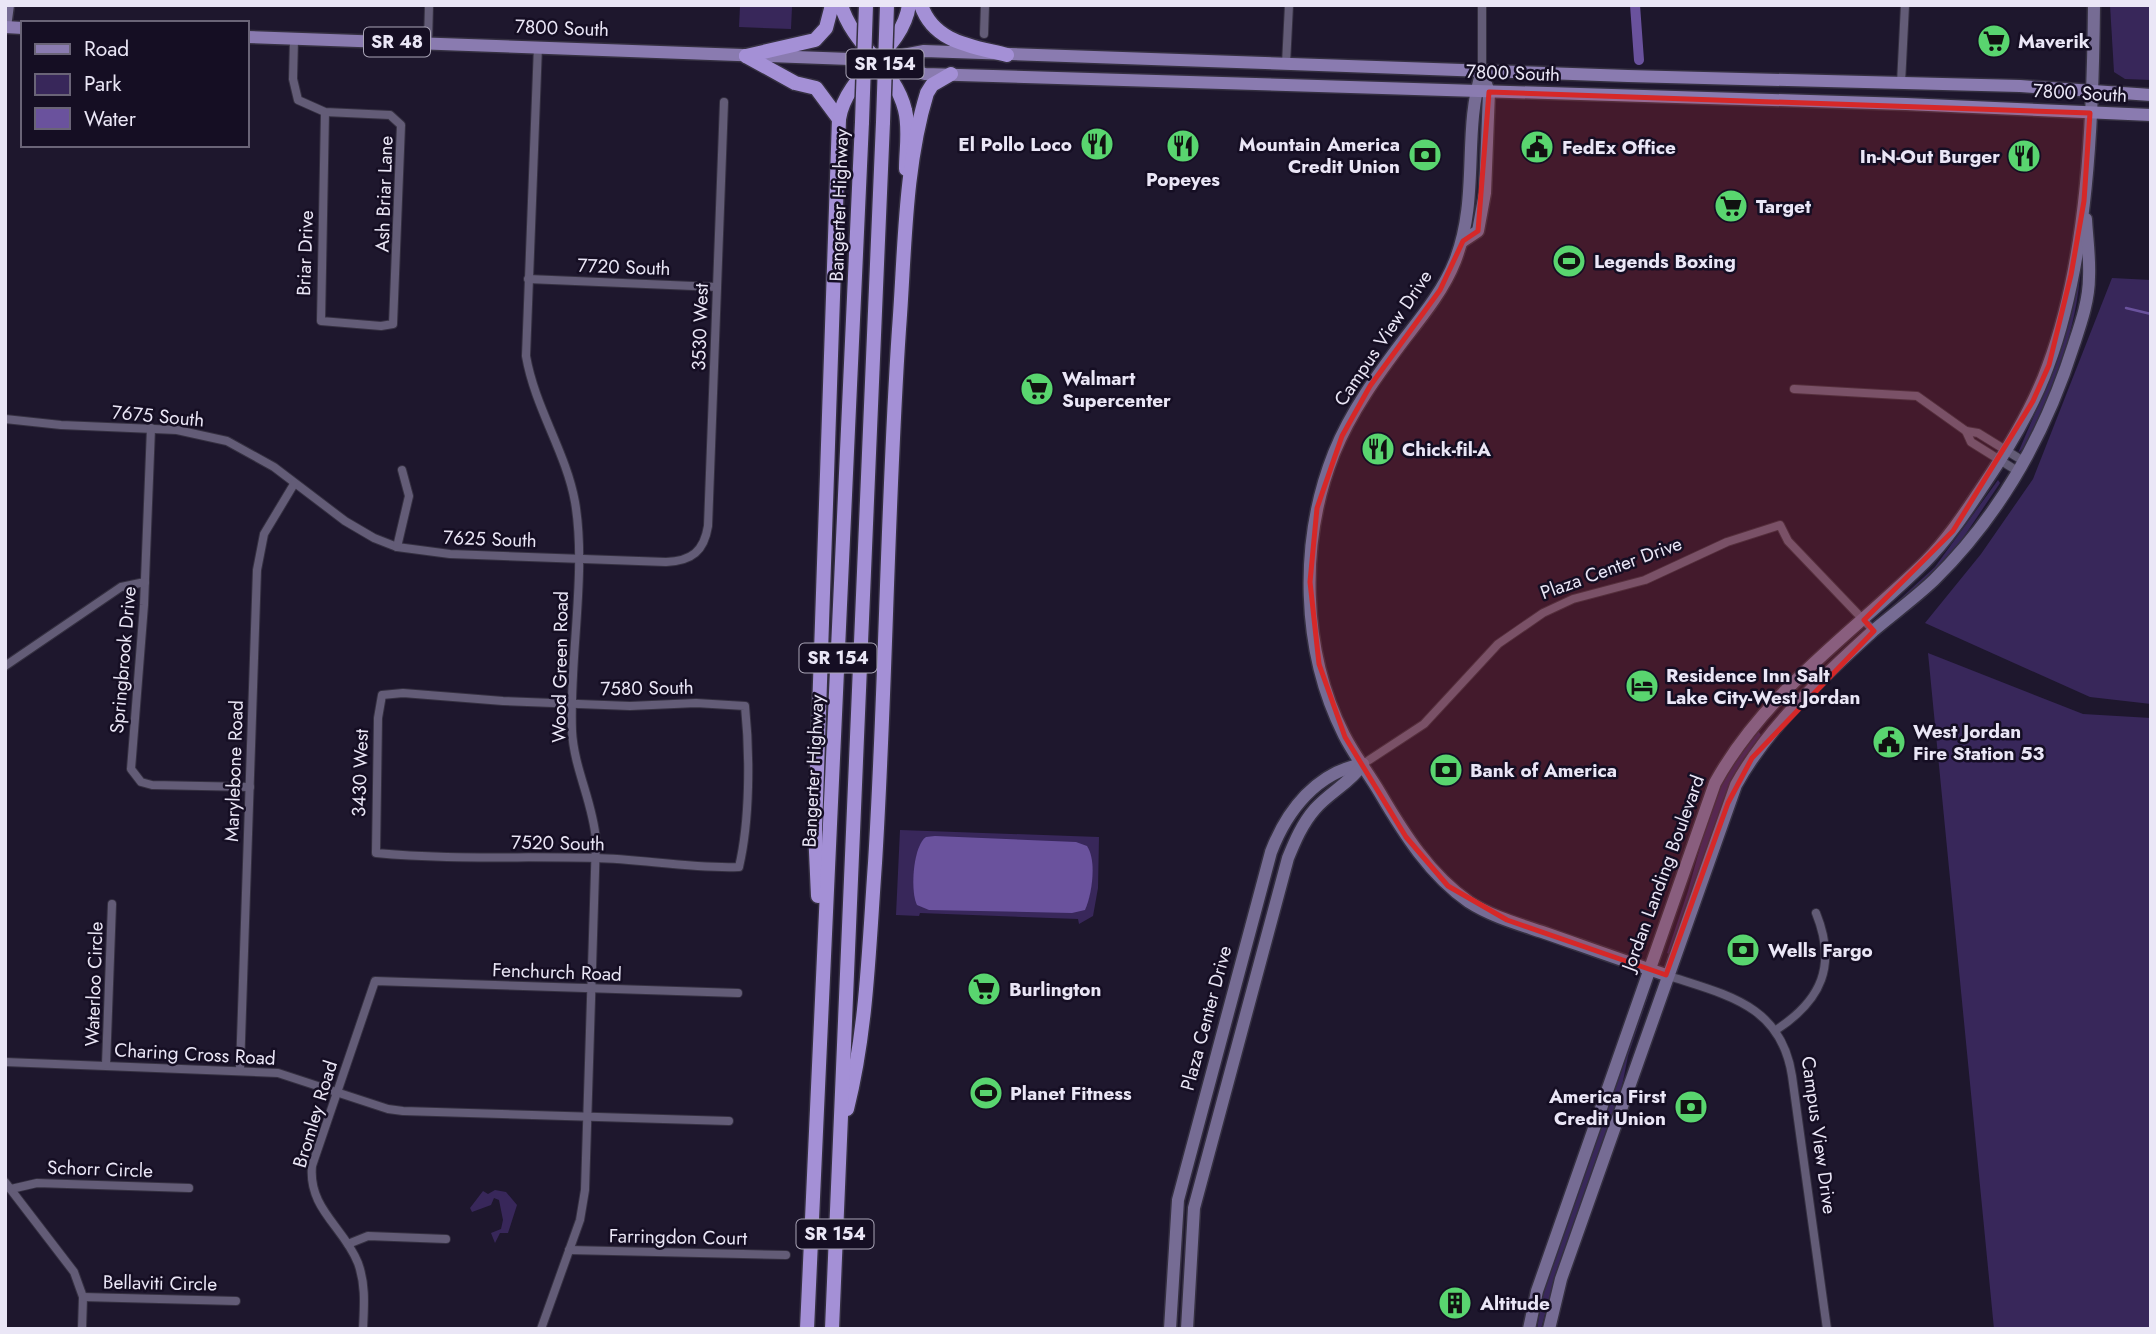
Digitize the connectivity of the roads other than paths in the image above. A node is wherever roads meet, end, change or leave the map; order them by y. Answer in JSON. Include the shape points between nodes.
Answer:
{"nodes":[{"id":1,"x":8,"y":5,"type":"edge"},
{"id":2,"x":429,"y":5,"type":"edge"},
{"id":3,"x":832,"y":5,"type":"edge"},
{"id":4,"x":841,"y":5,"type":"edge"},
{"id":5,"x":866,"y":5,"type":"edge"},
{"id":6,"x":887,"y":5,"type":"edge"},
{"id":7,"x":909,"y":5,"type":"edge"},
{"id":8,"x":921,"y":5,"type":"edge"},
{"id":9,"x":985,"y":5,"type":"edge"},
{"id":10,"x":1289,"y":5,"type":"edge"},
{"id":11,"x":1482,"y":5,"type":"edge"},
{"id":12,"x":1905,"y":5,"type":"edge"},
{"id":13,"x":2094,"y":5,"type":"edge"},
{"id":14,"x":5,"y":27,"type":"edge"},
{"id":15,"x":984,"y":34,"type":"dead end"},
{"id":16,"x":248,"y":37,"type":"edge"},
{"id":17,"x":294,"y":39,"type":"junction"},
{"id":18,"x":428,"y":43,"type":"junction"},
{"id":19,"x":538,"y":46,"type":"junction"},
{"id":20,"x":1007,"y":55,"type":"junction"},
{"id":21,"x":746,"y":56,"type":"junction"},
{"id":22,"x":877,"y":60,"type":"junction"},
{"id":23,"x":1286,"y":64,"type":"junction"},
{"id":24,"x":1482,"y":71,"type":"junction"},
{"id":25,"x":951,"y":74,"type":"junction"},
{"id":26,"x":1718,"y":78,"type":"junction"},
{"id":27,"x":1901,"y":83,"type":"junction"},
{"id":28,"x":1475,"y":91,"type":"junction"},
{"id":29,"x":1489,"y":92,"type":"junction"},
{"id":30,"x":2091,"y":92,"type":"junction"},
{"id":31,"x":2151,"y":95,"type":"edge"},
{"id":32,"x":1642,"y":96,"type":"junction"},
{"id":33,"x":724,"y":102,"type":"dead end"},
{"id":34,"x":325,"y":112,"type":"junction"},
{"id":35,"x":2090,"y":113,"type":"junction"},
{"id":36,"x":2151,"y":115,"type":"edge"},
{"id":37,"x":839,"y":119,"type":"junction"},
{"id":38,"x":2084,"y":201,"type":"junction"},
{"id":39,"x":908,"y":212,"type":"junction"},
{"id":40,"x":1463,"y":241,"type":"junction"},
{"id":41,"x":528,"y":279,"type":"junction"},
{"id":42,"x":718,"y":287,"type":"junction"},
{"id":43,"x":393,"y":324,"type":"joint"},
{"id":44,"x":1794,"y":389,"type":"dead end"},
{"id":45,"x":5,"y":419,"type":"edge"},
{"id":46,"x":151,"y":428,"type":"junction"},
{"id":47,"x":2003,"y":456,"type":"junction"},
{"id":48,"x":2022,"y":467,"type":"junction"},
{"id":49,"x":402,"y":470,"type":"dead end"},
{"id":50,"x":294,"y":484,"type":"junction"},
{"id":51,"x":397,"y":548,"type":"junction"},
{"id":52,"x":700,"y":551,"type":"joint"},
{"id":53,"x":577,"y":558,"type":"junction"},
{"id":54,"x":145,"y":582,"type":"junction"},
{"id":55,"x":1864,"y":620,"type":"junction"},
{"id":56,"x":1874,"y":631,"type":"junction"},
{"id":57,"x":5,"y":666,"type":"edge"},
{"id":58,"x":383,"y":695,"type":"joint"},
{"id":59,"x":573,"y":704,"type":"junction"},
{"id":60,"x":1363,"y":764,"type":"junction"},
{"id":61,"x":250,"y":787,"type":"junction"},
{"id":62,"x":376,"y":853,"type":"joint"},
{"id":63,"x":595,"y":858,"type":"junction"},
{"id":64,"x":739,"y":867,"type":"joint"},
{"id":65,"x":112,"y":904,"type":"dead end"},
{"id":66,"x":1816,"y":913,"type":"dead end"},
{"id":67,"x":1649,"y":969,"type":"junction"},
{"id":68,"x":1667,"y":975,"type":"junction"},
{"id":69,"x":374,"y":981,"type":"joint"},
{"id":70,"x":822,"y":982,"type":"junction"},
{"id":71,"x":590,"y":989,"type":"junction"},
{"id":72,"x":738,"y":993,"type":"dead end"},
{"id":73,"x":1776,"y":1030,"type":"junction"},
{"id":74,"x":5,"y":1062,"type":"edge"},
{"id":75,"x":106,"y":1065,"type":"junction"},
{"id":76,"x":240,"y":1069,"type":"junction"},
{"id":77,"x":338,"y":1091,"type":"junction"},
{"id":78,"x":587,"y":1118,"type":"junction"},
{"id":79,"x":729,"y":1121,"type":"dead end"},
{"id":80,"x":839,"y":1140,"type":"junction"},
{"id":81,"x":8,"y":1185,"type":"edge"},
{"id":82,"x":189,"y":1188,"type":"dead end"},
{"id":83,"x":446,"y":1238,"type":"dead end"},
{"id":84,"x":348,"y":1244,"type":"junction"},
{"id":85,"x":569,"y":1250,"type":"junction"},
{"id":86,"x":786,"y":1255,"type":"dead end"},
{"id":87,"x":83,"y":1297,"type":"junction"},
{"id":88,"x":236,"y":1301,"type":"dead end"},
{"id":89,"x":82,"y":1329,"type":"edge"},
{"id":90,"x":363,"y":1329,"type":"edge"},
{"id":91,"x":541,"y":1329,"type":"edge"},
{"id":92,"x":807,"y":1329,"type":"edge"},
{"id":93,"x":832,"y":1329,"type":"edge"},
{"id":94,"x":1170,"y":1329,"type":"edge"},
{"id":95,"x":1187,"y":1329,"type":"edge"},
{"id":96,"x":1528,"y":1329,"type":"edge"},
{"id":97,"x":1549,"y":1329,"type":"edge"},
{"id":98,"x":1827,"y":1329,"type":"edge"}],
"edges":[{"from":1,"to":14,"type":"main road"},
{"from":2,"to":18,"type":"street"},
{"from":3,"to":21,"type":"highway","via":[[828,23],[816,40]]},
{"from":4,"to":22,"type":"highway","via":[[850,30]]},
{"from":5,"to":70,"type":"highway","name":"Bangerter Highway","number":"SR 154","bridge":true},
{"from":6,"to":80,"type":"highway","number":"SR 154","bridge":true},
{"from":7,"to":22,"type":"highway","via":[[899,34]]},
{"from":8,"to":20,"type":"highway","via":[[925,17],[951,41]]},
{"from":9,"to":15,"type":"street"},
{"from":10,"to":23,"type":"street"},
{"from":11,"to":24,"type":"street"},
{"from":12,"to":27,"type":"street"},
{"from":13,"to":30,"type":"main road","name":"Jordan Landing Boulevard"},
{"from":16,"to":17,"type":"main road","name":"7800 South","number":"SR 48"},
{"from":17,"to":18,"type":"main road","name":"7800 South","number":"SR 48"},
{"from":17,"to":34,"type":"street","name":"Ash Briar Lane","via":[[295,93],[305,106]]},
{"from":18,"to":19,"type":"main road","name":"7800 South","number":"SR 48"},
{"from":19,"to":21,"type":"main road","name":"7800 South","number":"SR 48"},
{"from":19,"to":41,"type":"street","name":"Wood Green Road"},
{"from":20,"to":22,"type":"main road","name":"7800 South","via":[[925,51]]},
{"from":20,"to":23,"type":"main road","name":"7800 South"},
{"from":21,"to":22,"type":"main road","name":"7800 South","number":"SR 48"},
{"from":21,"to":37,"type":"highway","via":[[795,83],[816,88]]},
{"from":22,"to":25,"type":"main road","name":"7800 South","via":[[925,74]]},
{"from":22,"to":37,"type":"highway","via":[[849,90]]},
{"from":22,"to":39,"type":"highway","via":[[905,107]]},
{"from":23,"to":24,"type":"main road","name":"7800 South"},
{"from":24,"to":26,"type":"main road","name":"7800 South"},
{"from":24,"to":28,"type":"main road","name":"Campus View Drive"},
{"from":24,"to":29,"type":"main road"},
{"from":25,"to":28,"type":"main road","name":"7800 South"},
{"from":25,"to":39,"type":"highway","via":[[927,93]]},
{"from":26,"to":27,"type":"main road","name":"7800 South"},
{"from":26,"to":32,"type":"main road","via":[[1708,86],[1664,85],[1648,89]]},
{"from":27,"to":30,"type":"main road","name":"7800 South"},
{"from":28,"to":29,"type":"main road","name":"7800 South"},
{"from":28,"to":40,"type":"main road","name":"Campus View Drive","via":[[1472,183]]},
{"from":29,"to":32,"type":"main road","name":"7800 South"},
{"from":29,"to":40,"type":"main road","via":[[1483,209],[1478,231]]},
{"from":30,"to":31,"type":"main road","name":"7800 South"},
{"from":30,"to":35,"type":"main road","name":"Jordan Landing Boulevard"},
{"from":32,"to":35,"type":"main road","name":"7800 South"},
{"from":33,"to":42,"type":"street","name":"3530 West"},
{"from":34,"to":43,"type":"street","name":"Ash Briar Lane","via":[[384,114],[401,125]]},
{"from":34,"to":43,"type":"street","name":"Briar Drive","via":[[321,321]]},
{"from":35,"to":36,"type":"main road","name":"7800 South"},
{"from":35,"to":38,"type":"main road","name":"Jordan Landing Boulevard"},
{"from":37,"to":70,"type":"highway","via":[[815,831]]},
{"from":38,"to":47,"type":"main road","name":"Jordan Landing Boulevard","via":[[2049,365]]},
{"from":38,"to":48,"type":"main road","name":"Jordan Landing Boulevard","via":[[2090,278],[2082,318],[2044,428]]},
{"from":39,"to":80,"type":"highway","via":[[872,907],[861,1034]]},
{"from":40,"to":60,"type":"main road","name":"Campus View Drive","via":[[1440,290],[1352,416],[1327,472],[1318,508],[1310,582],[1315,639],[1337,719]]},
{"from":41,"to":42,"type":"street","name":"7720 South"},
{"from":41,"to":53,"type":"street","name":"Wood Green Road","via":[[526,356],[530,380],[575,499]]},
{"from":42,"to":52,"type":"street","name":"3530 West","via":[[708,526]]},
{"from":44,"to":47,"type":"street","via":[[1911,394],[1966,431],[1978,433]]},
{"from":45,"to":46,"type":"street","name":"7675 South"},
{"from":46,"to":50,"type":"street","name":"7675 South","via":[[202,433],[227,441],[251,452]]},
{"from":46,"to":54,"type":"street","name":"Springbrook Drive"},
{"from":47,"to":48,"type":"street"},
{"from":47,"to":55,"type":"main road","name":"Jordan Landing Boulevard","via":[[1953,531]]},
{"from":48,"to":56,"type":"main road","name":"Jordan Landing Boulevard","via":[[1985,520],[1934,579]]},
{"from":49,"to":51,"type":"street","via":[[409,496]]},
{"from":50,"to":51,"type":"street","name":"7625 South","via":[[345,521]]},
{"from":50,"to":61,"type":"street","name":"Marylebone Road","via":[[274,514],[259,554]]},
{"from":51,"to":53,"type":"street","name":"7625 South"},
{"from":52,"to":53,"type":"street","name":"7625 South","via":[[679,562]]},
{"from":53,"to":59,"type":"street","name":"Wood Green Road"},
{"from":54,"to":57,"type":"street","via":[[121,587]]},
{"from":54,"to":61,"type":"street","name":"Springbrook Drive","via":[[131,769],[141,782],[152,785]]},
{"from":55,"to":56,"type":"street","name":"Plaza Center Drive"},
{"from":55,"to":60,"type":"street","name":"Plaza Center Drive","via":[[1788,541],[1780,525],[1755,531],[1645,580],[1573,599],[1543,613],[1498,644],[1424,724]]},
{"from":55,"to":67,"type":"main road","name":"Jordan Landing Boulevard","via":[[1762,713],[1728,759],[1690,847]]},
{"from":56,"to":68,"type":"main road","name":"Jordan Landing Boulevard","via":[[1783,720],[1743,772]]},
{"from":58,"to":59,"type":"street","name":"7580 South"},
{"from":58,"to":62,"type":"street","name":"3430 West","via":[[378,718]]},
{"from":59,"to":63,"type":"street","name":"Wood Green Road","via":[[574,748],[595,823]]},
{"from":59,"to":64,"type":"street","name":"7580 South","via":[[745,706],[744,845]]},
{"from":60,"to":67,"type":"main road","name":"Campus View Drive","via":[[1406,837],[1464,898],[1507,920]]},
{"from":60,"to":94,"type":"main road","name":"Plaza Center Drive","via":[[1344,768],[1308,793],[1285,821],[1270,852],[1178,1200]]},
{"from":60,"to":95,"type":"main road","name":"Plaza Center Drive","via":[[1352,780],[1316,808],[1288,858],[1194,1208]]},
{"from":61,"to":76,"type":"street","name":"Marylebone Road"},
{"from":62,"to":63,"type":"street","name":"7520 South","via":[[478,859]]},
{"from":63,"to":64,"type":"street","name":"7520 South"},
{"from":63,"to":71,"type":"street","name":"Wood Green Road"},
{"from":65,"to":75,"type":"street","name":"Waterloo Circle"},
{"from":66,"to":73,"type":"street","via":[[1826,948],[1822,977],[1805,1006]]},
{"from":67,"to":68,"type":"main road","name":"Campus View Drive"},
{"from":67,"to":96,"type":"main road","name":"Jordan Landing Boulevard","via":[[1537,1291]]},
{"from":68,"to":73,"type":"street","name":"Campus View Drive","via":[[1748,1005]]},
{"from":68,"to":97,"type":"main road","name":"Jordan Landing Boulevard","via":[[1561,1279]]},
{"from":69,"to":71,"type":"street","name":"Fenchurch Road"},
{"from":69,"to":77,"type":"street","name":"Bromley Road"},
{"from":70,"to":92,"type":"highway","name":"Bangerter Highway","number":"SR 154"},
{"from":71,"to":72,"type":"street","name":"Fenchurch Road"},
{"from":71,"to":78,"type":"street","name":"Wood Green Road"},
{"from":73,"to":98,"type":"street","name":"Campus View Drive","via":[[1790,1062]]},
{"from":74,"to":75,"type":"street","name":"Charing Cross Road"},
{"from":75,"to":76,"type":"street","name":"Charing Cross Road"},
{"from":76,"to":77,"type":"street","name":"Charing Cross Road","via":[[278,1073]]},
{"from":77,"to":78,"type":"street","name":"Charing Cross Road","via":[[403,1111]]},
{"from":77,"to":84,"type":"street","name":"Bromley Road","via":[[311,1178],[314,1197]]},
{"from":78,"to":79,"type":"street","name":"Charing Cross Road"},
{"from":78,"to":85,"type":"street","name":"Wood Green Road","via":[[585,1190]]},
{"from":80,"to":93,"type":"highway","number":"SR 154"},
{"from":81,"to":82,"type":"street","name":"Schorr Circle"},
{"from":81,"to":87,"type":"street","via":[[74,1272]]},
{"from":83,"to":84,"type":"street","via":[[368,1236]]},
{"from":84,"to":90,"type":"street","name":"Bromley Road","via":[[362,1276]]},
{"from":85,"to":86,"type":"street","name":"Farringdon Court"},
{"from":85,"to":91,"type":"street","name":"Wood Green Road"},
{"from":87,"to":88,"type":"street","name":"Bellaviti Circle"},
{"from":87,"to":89,"type":"street"}]}
